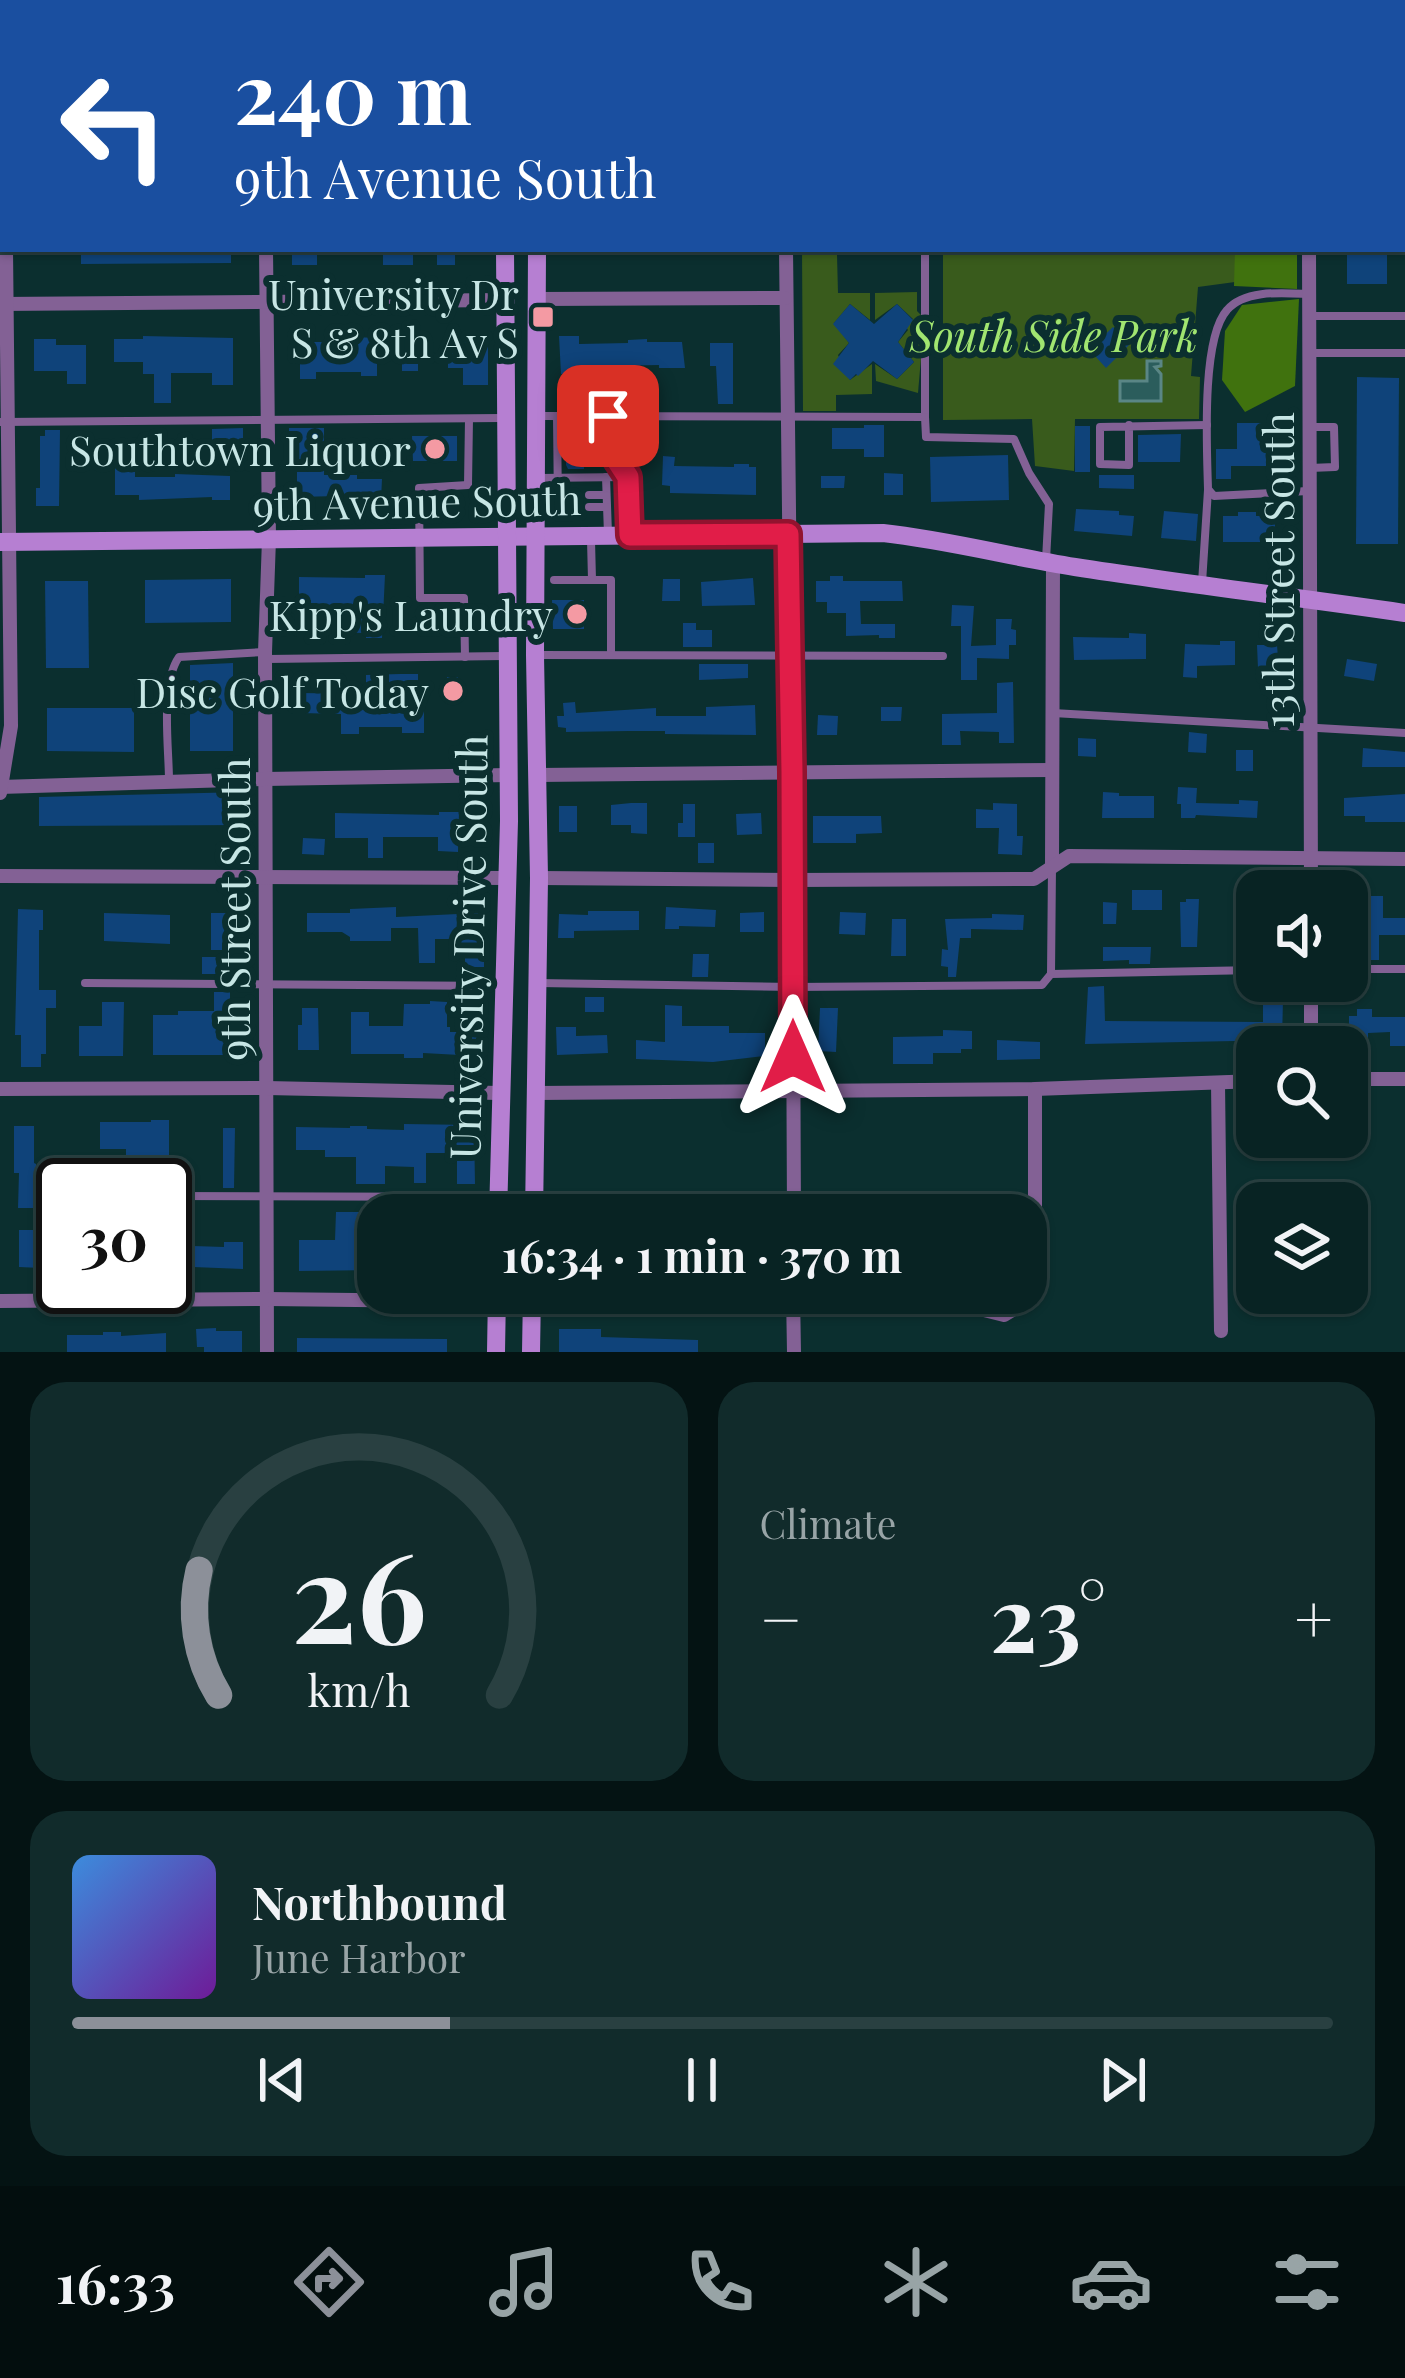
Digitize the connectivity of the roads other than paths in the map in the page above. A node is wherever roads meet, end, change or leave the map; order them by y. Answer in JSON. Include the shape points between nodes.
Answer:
{"nodes":[{"id":1,"x":6,"y":252,"type":"edge"},
{"id":2,"x":266,"y":252,"type":"edge"},
{"id":3,"x":505,"y":252,"type":"edge"},
{"id":4,"x":537,"y":252,"type":"edge"},
{"id":5,"x":786,"y":252,"type":"edge"},
{"id":6,"x":925,"y":252,"type":"edge"},
{"id":7,"x":1309,"y":252,"type":"edge"},
{"id":8,"x":1309,"y":294,"type":"junction"},
{"id":9,"x":785,"y":298,"type":"junction"},
{"id":10,"x":538,"y":299,"type":"junction"},
{"id":11,"x":506,"y":300,"type":"junction"},
{"id":12,"x":267,"y":302,"type":"junction"},
{"id":13,"x":3,"y":304,"type":"edge"},
{"id":14,"x":1309,"y":316,"type":"junction"},
{"id":15,"x":1405,"y":316,"type":"edge"},
{"id":16,"x":1309,"y":353,"type":"junction"},
{"id":17,"x":1405,"y":353,"type":"edge"},
{"id":18,"x":787,"y":415,"type":"junction"},
{"id":19,"x":547,"y":416,"type":"junction"},
{"id":20,"x":608,"y":416,"type":"junction"},
{"id":21,"x":926,"y":417,"type":"junction"},
{"id":22,"x":469,"y":418,"type":"junction"},
{"id":23,"x":508,"y":418,"type":"junction"},
{"id":24,"x":4,"y":422,"type":"edge"},
{"id":25,"x":268,"y":422,"type":"junction"},
{"id":26,"x":1129,"y":425,"type":"junction"},
{"id":27,"x":1207,"y":425,"type":"junction"},
{"id":28,"x":1310,"y":427,"type":"junction"},
{"id":29,"x":1309,"y":468,"type":"junction"},
{"id":30,"x":557,"y":477,"type":"junction"},
{"id":31,"x":606,"y":477,"type":"junction"},
{"id":32,"x":628,"y":477,"type":"junction"},
{"id":33,"x":537,"y":478,"type":"junction"},
{"id":34,"x":1208,"y":489,"type":"junction"},
{"id":35,"x":1310,"y":491,"type":"junction"},
{"id":36,"x":557,"y":494,"type":"junction"},
{"id":37,"x":569,"y":494,"type":"dead end"},
{"id":38,"x":606,"y":494,"type":"junction"},
{"id":39,"x":590,"y":495,"type":"dead end"},
{"id":40,"x":590,"y":507,"type":"dead end"},
{"id":41,"x":607,"y":507,"type":"junction"},
{"id":42,"x":569,"y":508,"type":"dead end"},
{"id":43,"x":788,"y":534,"type":"junction"},
{"id":44,"x":506,"y":535,"type":"junction"},
{"id":45,"x":600,"y":535,"type":"junction"},
{"id":46,"x":630,"y":535,"type":"junction"},
{"id":47,"x":536,"y":536,"type":"junction"},
{"id":48,"x":419,"y":538,"type":"junction"},
{"id":49,"x":269,"y":539,"type":"junction"},
{"id":50,"x":4,"y":542,"type":"edge"},
{"id":51,"x":1050,"y":563,"type":"junction"},
{"id":52,"x":554,"y":580,"type":"dead end"},
{"id":53,"x":592,"y":580,"type":"junction"},
{"id":54,"x":1202,"y":586,"type":"junction"},
{"id":55,"x":1309,"y":599,"type":"junction"},
{"id":56,"x":1405,"y":613,"type":"edge"},
{"id":57,"x":535,"y":655,"type":"junction"},
{"id":58,"x":611,"y":655,"type":"junction"},
{"id":59,"x":790,"y":655,"type":"junction"},
{"id":60,"x":265,"y":656,"type":"junction"},
{"id":61,"x":507,"y":656,"type":"junction"},
{"id":62,"x":943,"y":656,"type":"dead end"},
{"id":63,"x":465,"y":657,"type":"junction"},
{"id":64,"x":5,"y":663,"type":"edge"},
{"id":65,"x":1052,"y":712,"type":"junction"},
{"id":66,"x":1310,"y":729,"type":"junction"},
{"id":67,"x":1405,"y":734,"type":"edge"},
{"id":68,"x":1052,"y":770,"type":"junction"},
{"id":69,"x":792,"y":772,"type":"junction"},
{"id":70,"x":509,"y":775,"type":"junction"},
{"id":71,"x":538,"y":775,"type":"junction"},
{"id":72,"x":265,"y":778,"type":"junction"},
{"id":73,"x":169,"y":782,"type":"junction"},
{"id":74,"x":0,"y":789,"type":"edge"},
{"id":75,"x":1310,"y":859,"type":"junction"},
{"id":76,"x":1405,"y":859,"type":"edge"},
{"id":77,"x":1052,"y":865,"type":"junction"},
{"id":78,"x":1310,"y":870,"type":"edge"},
{"id":79,"x":0,"y":876,"type":"edge"},
{"id":80,"x":266,"y":876,"type":"junction"},
{"id":81,"x":508,"y":878,"type":"junction"},
{"id":82,"x":539,"y":878,"type":"junction"},
{"id":83,"x":792,"y":880,"type":"junction"},
{"id":84,"x":1368,"y":969,"type":"edge"},
{"id":85,"x":1405,"y":969,"type":"edge"},
{"id":86,"x":1236,"y":970,"type":"edge"},
{"id":87,"x":1051,"y":974,"type":"junction"},
{"id":88,"x":85,"y":983,"type":"dead end"},
{"id":89,"x":266,"y":983,"type":"junction"},
{"id":90,"x":538,"y":983,"type":"junction"},
{"id":91,"x":503,"y":986,"type":"junction"},
{"id":92,"x":792,"y":987,"type":"junction"},
{"id":93,"x":1368,"y":1079,"type":"edge"},
{"id":94,"x":1405,"y":1079,"type":"edge"},
{"id":95,"x":1236,"y":1082,"type":"edge"},
{"id":96,"x":1218,"y":1083,"type":"junction"},
{"id":97,"x":266,"y":1088,"type":"junction"},
{"id":98,"x":0,"y":1089,"type":"edge"},
{"id":99,"x":1035,"y":1089,"type":"junction"},
{"id":100,"x":793,"y":1092,"type":"junction"},
{"id":101,"x":500,"y":1093,"type":"junction"},
{"id":102,"x":536,"y":1093,"type":"junction"},
{"id":103,"x":498,"y":1194,"type":"edge"},
{"id":104,"x":534,"y":1194,"type":"edge"},
{"id":105,"x":794,"y":1194,"type":"edge"},
{"id":106,"x":1035,"y":1194,"type":"edge"},
{"id":107,"x":267,"y":1195,"type":"junction"},
{"id":108,"x":192,"y":1196,"type":"edge"},
{"id":109,"x":357,"y":1199,"type":"edge"},
{"id":110,"x":267,"y":1299,"type":"junction"},
{"id":111,"x":357,"y":1299,"type":"edge"},
{"id":112,"x":0,"y":1301,"type":"edge"},
{"id":113,"x":496,"y":1314,"type":"edge"},
{"id":114,"x":532,"y":1314,"type":"edge"},
{"id":115,"x":793,"y":1314,"type":"edge"},
{"id":116,"x":1221,"y":1331,"type":"dead end"},
{"id":117,"x":267,"y":1352,"type":"edge"},
{"id":118,"x":496,"y":1352,"type":"edge"},
{"id":119,"x":531,"y":1352,"type":"edge"},
{"id":120,"x":794,"y":1352,"type":"edge"}],
"edges":[{"from":1,"to":13,"type":"street"},
{"from":2,"to":12,"type":"street","name":"9th Street South"},
{"from":3,"to":11,"type":"main road","name":"University Drive South"},
{"from":4,"to":10,"type":"main road","name":"University Drive South"},
{"from":5,"to":9,"type":"street"},
{"from":6,"to":21,"type":"lane"},
{"from":7,"to":8,"type":"street","name":"13th Street South"},
{"from":8,"to":14,"type":"street","name":"13th Street South"},
{"from":8,"to":27,"type":"lane","via":[[1259,295],[1224,312],[1210,361]]},
{"from":9,"to":10,"type":"street"},
{"from":9,"to":18,"type":"street"},
{"from":10,"to":19,"type":"main road","name":"University Drive South"},
{"from":11,"to":12,"type":"street"},
{"from":11,"to":23,"type":"main road","name":"University Drive South"},
{"from":12,"to":13,"type":"street"},
{"from":12,"to":25,"type":"street","name":"9th Street South"},
{"from":13,"to":24,"type":"street"},
{"from":14,"to":15,"type":"lane"},
{"from":14,"to":16,"type":"street","name":"13th Street South"},
{"from":16,"to":17,"type":"lane"},
{"from":16,"to":28,"type":"street","name":"13th Street South"},
{"from":18,"to":20,"type":"lane"},
{"from":18,"to":21,"type":"lane"},
{"from":18,"to":43,"type":"street"},
{"from":19,"to":20,"type":"lane"},
{"from":19,"to":30,"type":"lane"},
{"from":19,"to":33,"type":"main road","name":"University Drive South"},
{"from":20,"to":32,"type":"lane","via":[[609,448]]},
{"from":21,"to":51,"type":"lane","via":[[926,437],[1014,439],[1048,504]]},
{"from":22,"to":23,"type":"lane"},
{"from":22,"to":25,"type":"lane"},
{"from":22,"to":48,"type":"lane","via":[[468,485],[419,488]]},
{"from":23,"to":44,"type":"main road","name":"University Drive South"},
{"from":24,"to":25,"type":"lane"},
{"from":24,"to":50,"type":"street"},
{"from":25,"to":49,"type":"street","name":"9th Street South"},
{"from":26,"to":26,"type":"lane","via":[[1100,427],[1100,464],[1129,465]]},
{"from":26,"to":27,"type":"lane"},
{"from":27,"to":34,"type":"lane"},
{"from":28,"to":29,"type":"street","name":"13th Street South"},
{"from":28,"to":29,"type":"lane","via":[[1334,427],[1335,467]]},
{"from":29,"to":35,"type":"street","name":"13th Street South"},
{"from":30,"to":31,"type":"lane"},
{"from":30,"to":33,"type":"lane"},
{"from":30,"to":36,"type":"lane"},
{"from":31,"to":32,"type":"lane"},
{"from":31,"to":38,"type":"lane"},
{"from":32,"to":46,"type":"lane"},
{"from":33,"to":47,"type":"main road","name":"University Drive South"},
{"from":34,"to":35,"type":"lane","via":[[1214,496]]},
{"from":34,"to":54,"type":"lane"},
{"from":35,"to":55,"type":"street","name":"13th Street South"},
{"from":36,"to":37,"type":"lane"},
{"from":36,"to":42,"type":"lane","via":[[558,508]]},
{"from":38,"to":39,"type":"lane"},
{"from":38,"to":41,"type":"lane"},
{"from":40,"to":41,"type":"lane"},
{"from":41,"to":45,"type":"lane"},
{"from":43,"to":46,"type":"main road","name":"9th Avenue South"},
{"from":43,"to":51,"type":"main road","name":"9th Avenue South","via":[[916,536]]},
{"from":43,"to":59,"type":"street"},
{"from":44,"to":47,"type":"main road","name":"9th Avenue South"},
{"from":44,"to":48,"type":"main road","name":"9th Avenue South"},
{"from":44,"to":61,"type":"main road","name":"University Drive South"},
{"from":45,"to":46,"type":"main road","name":"9th Avenue South"},
{"from":45,"to":47,"type":"main road","name":"9th Avenue South"},
{"from":45,"to":53,"type":"lane"},
{"from":47,"to":57,"type":"main road","name":"University Drive South"},
{"from":48,"to":49,"type":"main road","name":"9th Avenue South"},
{"from":48,"to":63,"type":"lane","via":[[420,598],[464,598]]},
{"from":49,"to":50,"type":"main road","name":"9th Avenue South"},
{"from":49,"to":60,"type":"street","name":"9th Street South"},
{"from":50,"to":64,"type":"street"},
{"from":51,"to":54,"type":"main road","name":"9th Avenue South"},
{"from":51,"to":65,"type":"street"},
{"from":52,"to":53,"type":"lane"},
{"from":53,"to":58,"type":"lane","via":[[611,580]]},
{"from":54,"to":55,"type":"main road","name":"9th Avenue South"},
{"from":55,"to":56,"type":"main road","name":"9th Avenue South"},
{"from":55,"to":66,"type":"street","name":"13th Street South"},
{"from":57,"to":58,"type":"lane"},
{"from":57,"to":71,"type":"main road","name":"University Drive South"},
{"from":58,"to":59,"type":"lane"},
{"from":59,"to":62,"type":"lane"},
{"from":59,"to":69,"type":"street"},
{"from":60,"to":63,"type":"lane"},
{"from":60,"to":72,"type":"street","name":"9th Street South"},
{"from":60,"to":73,"type":"lane","via":[[175,660],[168,680]]},
{"from":61,"to":63,"type":"lane"},
{"from":61,"to":70,"type":"main road","name":"University Drive South"},
{"from":64,"to":74,"type":"street","via":[[10,740]]},
{"from":65,"to":66,"type":"lane"},
{"from":65,"to":68,"type":"street"},
{"from":66,"to":67,"type":"lane"},
{"from":66,"to":75,"type":"street","name":"13th Street South"},
{"from":68,"to":69,"type":"street"},
{"from":68,"to":77,"type":"street"},
{"from":69,"to":71,"type":"street"},
{"from":69,"to":83,"type":"street"},
{"from":70,"to":72,"type":"street"},
{"from":70,"to":81,"type":"main road","name":"University Drive South"},
{"from":71,"to":82,"type":"main road","name":"University Drive South"},
{"from":72,"to":73,"type":"street"},
{"from":72,"to":80,"type":"street","name":"9th Street South"},
{"from":73,"to":74,"type":"street"},
{"from":75,"to":76,"type":"street"},
{"from":75,"to":77,"type":"street","via":[[1069,856]]},
{"from":75,"to":78,"type":"street","name":"13th Street South"},
{"from":77,"to":83,"type":"street","via":[[1034,878]]},
{"from":77,"to":87,"type":"lane"},
{"from":79,"to":80,"type":"street"},
{"from":80,"to":81,"type":"street"},
{"from":80,"to":89,"type":"street","name":"9th Street South"},
{"from":81,"to":91,"type":"main road","name":"University Drive South"},
{"from":82,"to":83,"type":"street"},
{"from":82,"to":90,"type":"main road","name":"University Drive South"},
{"from":83,"to":92,"type":"street"},
{"from":84,"to":85,"type":"lane"},
{"from":86,"to":87,"type":"lane"},
{"from":87,"to":92,"type":"lane","via":[[1042,985]]},
{"from":88,"to":89,"type":"lane"},
{"from":89,"to":91,"type":"lane"},
{"from":89,"to":97,"type":"street","name":"9th Street South"},
{"from":90,"to":92,"type":"lane"},
{"from":90,"to":102,"type":"main road","name":"University Drive South"},
{"from":91,"to":101,"type":"main road","name":"University Drive South"},
{"from":92,"to":100,"type":"street"},
{"from":93,"to":94,"type":"street"},
{"from":95,"to":96,"type":"street"},
{"from":96,"to":99,"type":"street"},
{"from":96,"to":116,"type":"street"},
{"from":97,"to":98,"type":"street"},
{"from":97,"to":101,"type":"street"},
{"from":97,"to":107,"type":"street","name":"9th Street South"},
{"from":99,"to":100,"type":"street"},
{"from":99,"to":106,"type":"street"},
{"from":100,"to":102,"type":"street"},
{"from":100,"to":105,"type":"street"},
{"from":101,"to":103,"type":"main road","name":"University Drive South"},
{"from":102,"to":104,"type":"main road","name":"University Drive South"},
{"from":107,"to":108,"type":"lane"},
{"from":107,"to":109,"type":"lane"},
{"from":107,"to":110,"type":"street","name":"9th Street South"},
{"from":110,"to":111,"type":"street"},
{"from":110,"to":112,"type":"street"},
{"from":110,"to":117,"type":"street","name":"9th Street South"},
{"from":113,"to":118,"type":"main road"},
{"from":114,"to":119,"type":"main road"},
{"from":115,"to":120,"type":"street"}]}
